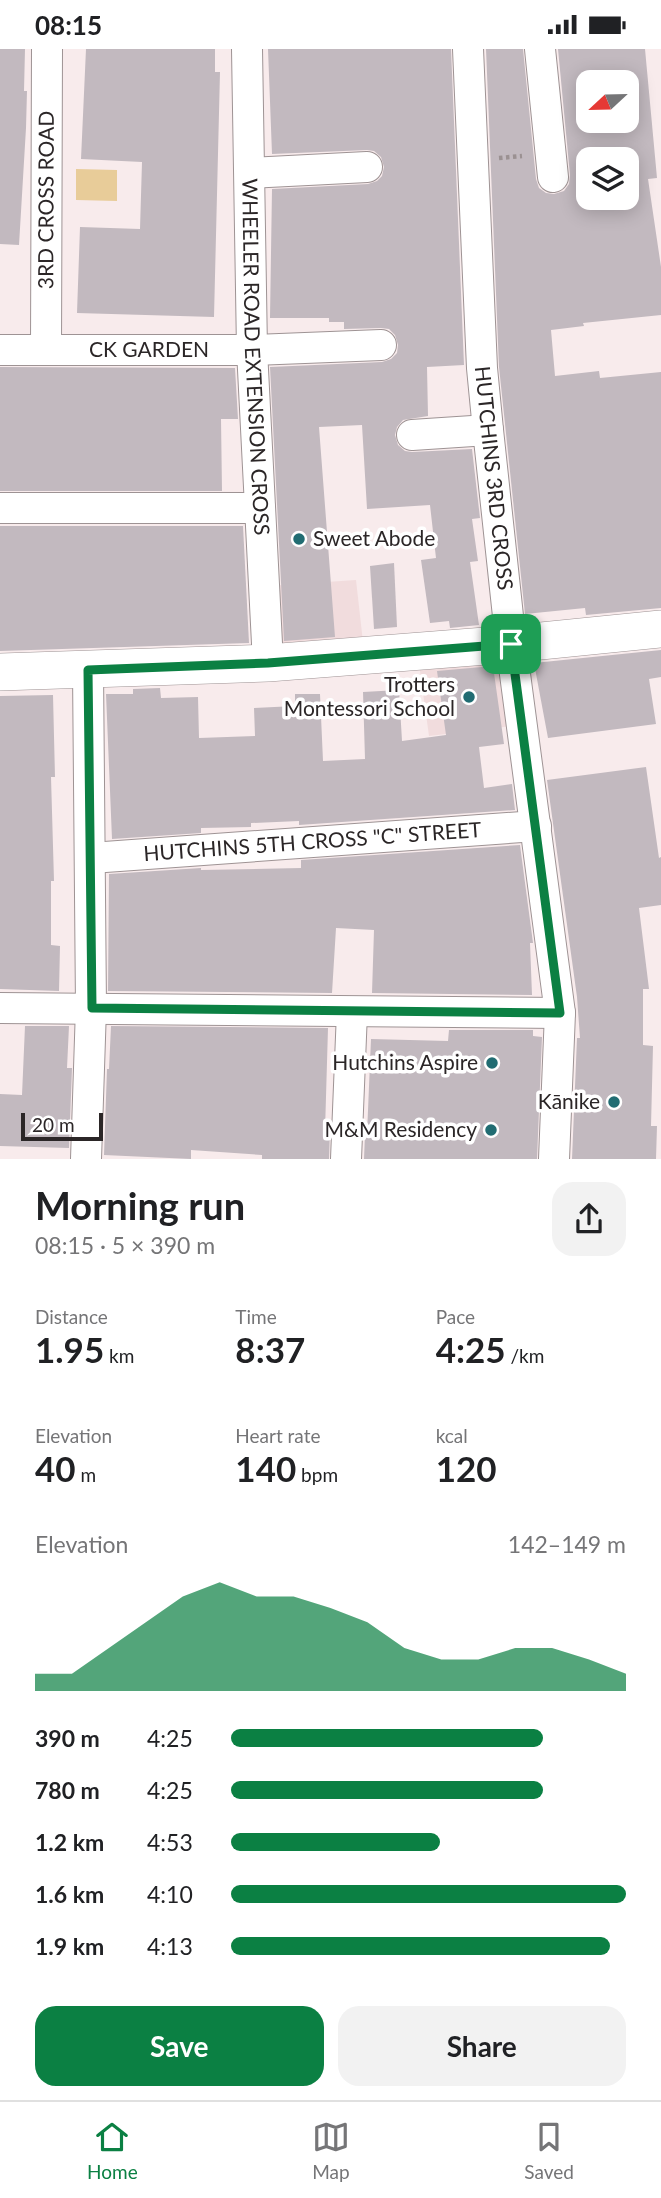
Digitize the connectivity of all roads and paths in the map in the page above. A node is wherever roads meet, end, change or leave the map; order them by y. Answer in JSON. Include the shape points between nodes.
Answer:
{"nodes":[{"id":1,"x":47,"y":49,"type":"edge"},
{"id":2,"x":247,"y":49,"type":"edge"},
{"id":3,"x":468,"y":49,"type":"edge"},
{"id":4,"x":541,"y":49,"type":"edge"},
{"id":5,"x":473,"y":160,"type":"junction"},
{"id":6,"x":552,"y":166,"type":"joint"},
{"id":7,"x":367,"y":167,"type":"dead end"},
{"id":8,"x":250,"y":173,"type":"junction"},
{"id":9,"x":381,"y":345,"type":"dead end"},
{"id":10,"x":0,"y":350,"type":"edge"},
{"id":11,"x":46,"y":350,"type":"junction"},
{"id":12,"x":252,"y":350,"type":"junction"},
{"id":13,"x":488,"y":430,"type":"junction"},
{"id":14,"x":412,"y":435,"type":"dead end"},
{"id":15,"x":0,"y":508,"type":"edge"},
{"id":16,"x":260,"y":508,"type":"junction"},
{"id":17,"x":661,"y":629,"type":"edge"},
{"id":18,"x":511,"y":644,"type":"junction"},
{"id":19,"x":268,"y":663,"type":"junction"},
{"id":20,"x":88,"y":670,"type":"junction"},
{"id":21,"x":0,"y":672,"type":"edge"},
{"id":22,"x":536,"y":826,"type":"junction"},
{"id":23,"x":91,"y":858,"type":"junction"},
{"id":24,"x":0,"y":1008,"type":"edge"},
{"id":25,"x":92,"y":1008,"type":"junction"},
{"id":26,"x":352,"y":1012,"type":"junction"},
{"id":27,"x":560,"y":1013,"type":"junction"},
{"id":28,"x":86,"y":1159,"type":"edge"},
{"id":29,"x":346,"y":1159,"type":"edge"},
{"id":30,"x":554,"y":1159,"type":"edge"}],
"edges":[{"from":1,"to":11,"type":"street","name":"3RD CROSS ROAD"},
{"from":2,"to":8,"type":"street","name":"WHEELER ROAD EXTENSION CROSS"},
{"from":3,"to":5,"type":"street","name":"HUTCHINS 3RD CROSS"},
{"from":4,"to":6,"type":"street"},
{"from":5,"to":6,"type":"path"},
{"from":5,"to":13,"type":"street","name":"HUTCHINS 3RD CROSS"},
{"from":7,"to":8,"type":"street"},
{"from":8,"to":12,"type":"street","name":"WHEELER ROAD EXTENSION CROSS"},
{"from":9,"to":12,"type":"street","name":"CK GARDEN"},
{"from":10,"to":11,"type":"street","name":"CK GARDEN"},
{"from":11,"to":12,"type":"street","name":"CK GARDEN"},
{"from":12,"to":16,"type":"street","name":"WHEELER ROAD EXTENSION CROSS"},
{"from":13,"to":14,"type":"street"},
{"from":13,"to":18,"type":"street","name":"HUTCHINS 3RD CROSS"},
{"from":15,"to":16,"type":"street"},
{"from":16,"to":19,"type":"street","name":"WHEELER ROAD EXTENSION CROSS"},
{"from":17,"to":18,"type":"street"},
{"from":18,"to":19,"type":"street"},
{"from":18,"to":22,"type":"street","name":"HUTCHINS 3RD CROSS"},
{"from":19,"to":20,"type":"street"},
{"from":20,"to":21,"type":"street"},
{"from":20,"to":23,"type":"street"},
{"from":22,"to":23,"type":"street","name":"HUTCHINS 5TH CROSS \"C\" STREET"},
{"from":22,"to":27,"type":"street","name":"HUTCHINS 3RD CROSS"},
{"from":23,"to":25,"type":"street"},
{"from":24,"to":25,"type":"street"},
{"from":25,"to":26,"type":"street"},
{"from":25,"to":28,"type":"street"},
{"from":26,"to":27,"type":"street"},
{"from":26,"to":29,"type":"street"},
{"from":27,"to":30,"type":"street","name":"HUTCHINS 3RD CROSS"}]}
